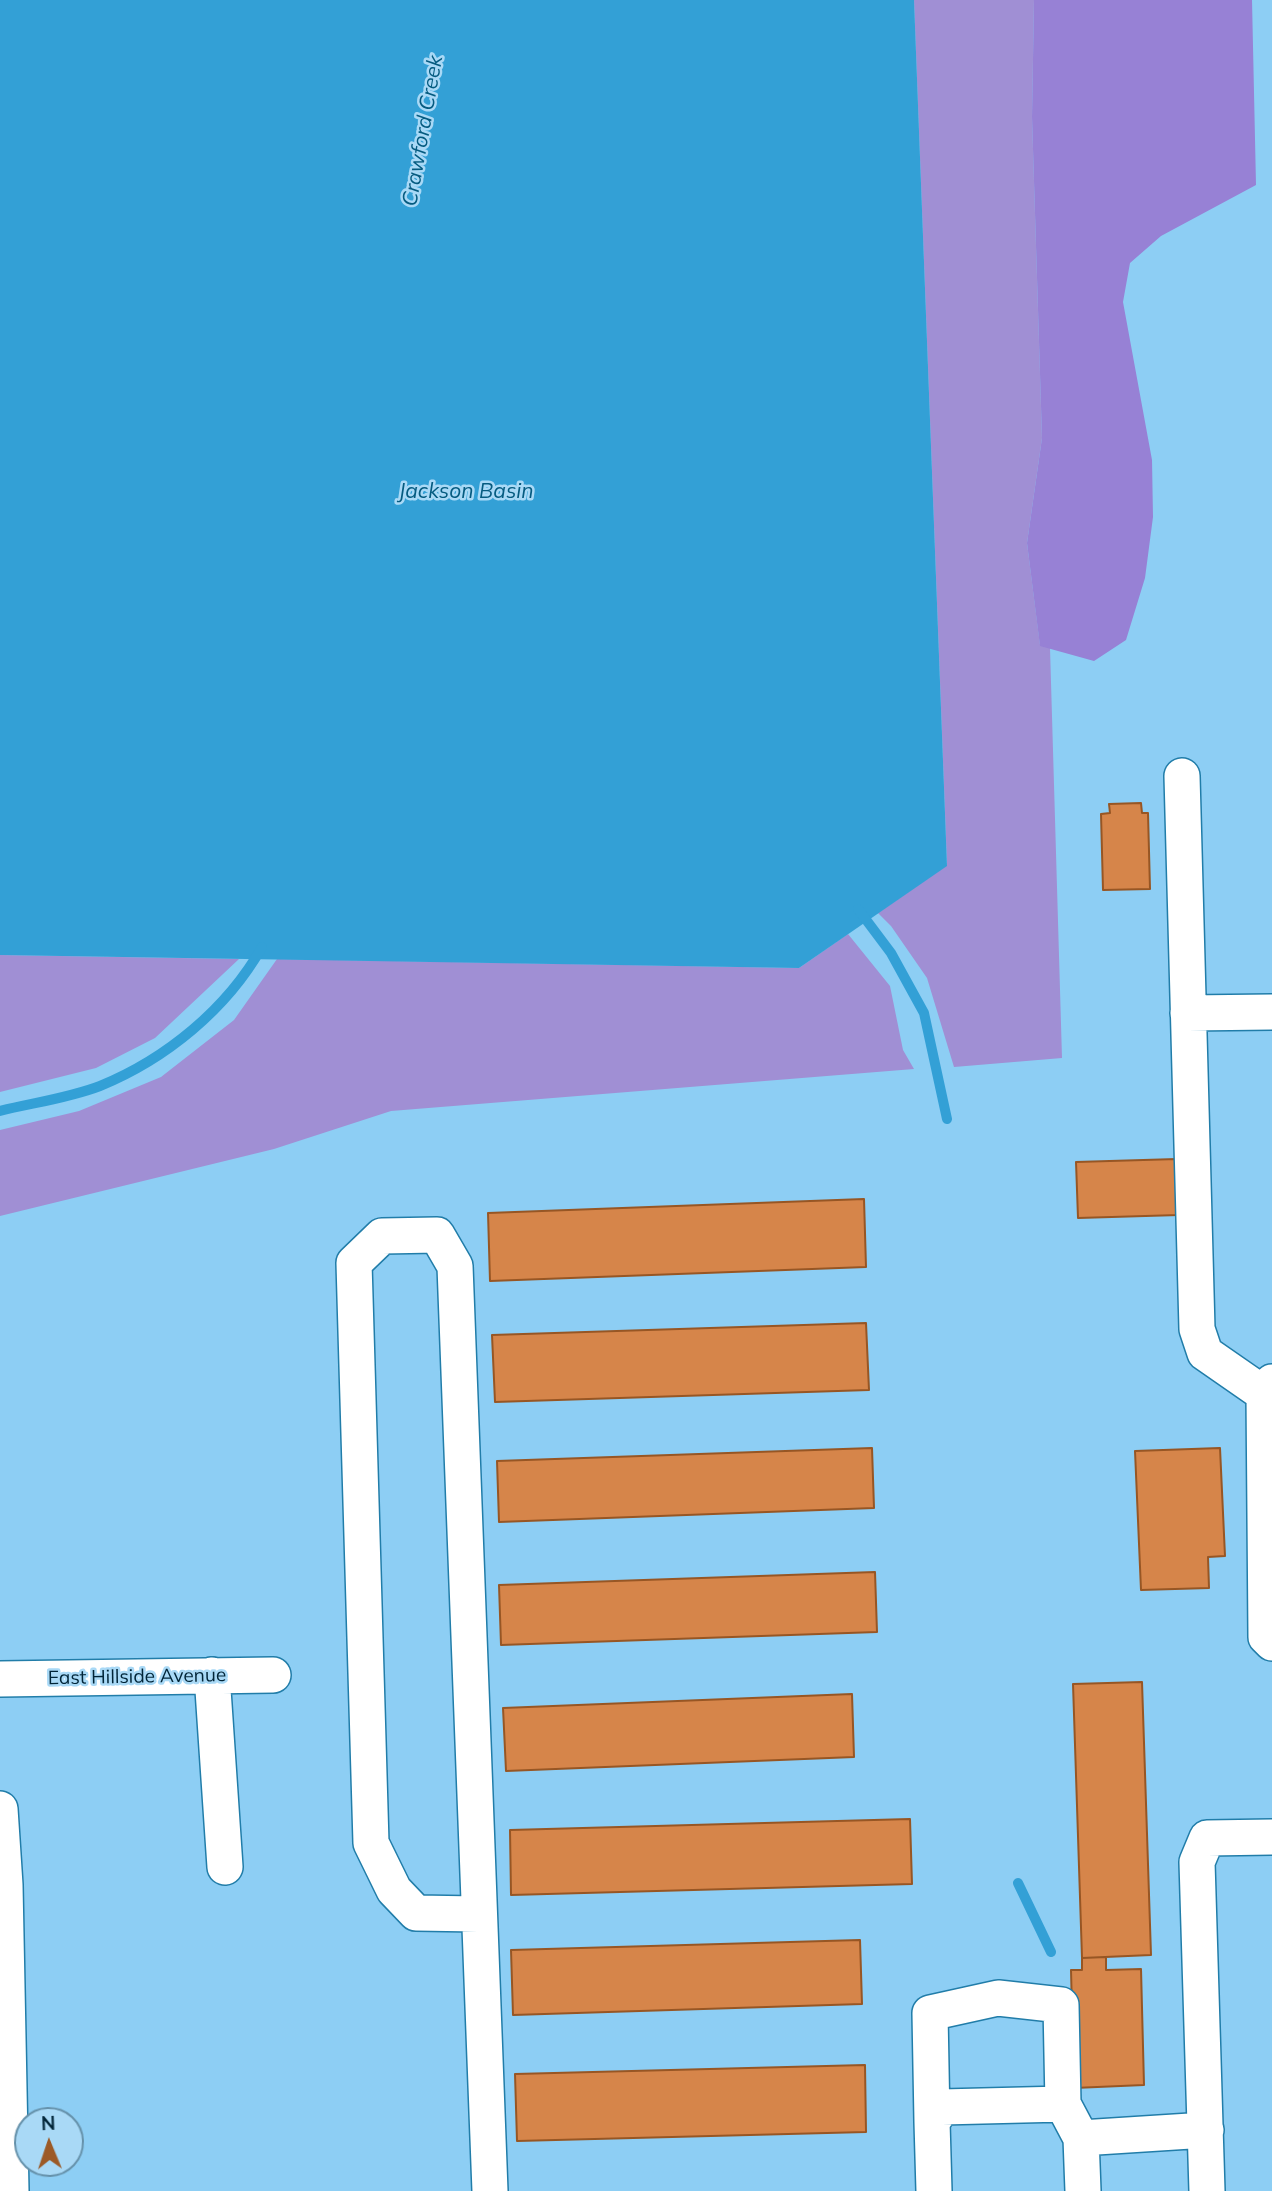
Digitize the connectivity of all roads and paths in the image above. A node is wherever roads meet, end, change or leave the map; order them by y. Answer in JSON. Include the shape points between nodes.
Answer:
{"nodes":[{"id":1,"x":1182,"y":776,"type":"dead end"},
{"id":2,"x":1272,"y":1012,"type":"edge"},
{"id":3,"x":1188,"y":1013,"type":"junction"},
{"id":4,"x":1268,"y":1388,"type":"edge"},
{"id":5,"x":1272,"y":1643,"type":"edge"},
{"id":6,"x":212,"y":1675,"type":"junction"},
{"id":7,"x":273,"y":1675,"type":"dead end"},
{"id":8,"x":0,"y":1679,"type":"edge"},
{"id":9,"x":0,"y":1809,"type":"edge"},
{"id":10,"x":1272,"y":1837,"type":"edge"},
{"id":11,"x":225,"y":1867,"type":"dead end"},
{"id":12,"x":478,"y":1914,"type":"junction"},
{"id":13,"x":1063,"y":2104,"type":"junction"},
{"id":14,"x":932,"y":2122,"type":"junction"},
{"id":15,"x":1206,"y":2130,"type":"junction"},
{"id":16,"x":1081,"y":2138,"type":"junction"},
{"id":17,"x":12,"y":2191,"type":"edge"},
{"id":18,"x":490,"y":2191,"type":"edge"},
{"id":19,"x":934,"y":2191,"type":"edge"},
{"id":20,"x":1083,"y":2191,"type":"edge"},
{"id":21,"x":1208,"y":2191,"type":"edge"}],
"edges":[{"from":1,"to":3,"type":"street"},
{"from":2,"to":3,"type":"street"},
{"from":3,"to":4,"type":"street","via":[[1197,1329],[1205,1353]]},
{"from":4,"to":5,"type":"street","via":[[1266,1637]]},
{"from":6,"to":7,"type":"street","name":"East Hillside Avenue"},
{"from":6,"to":8,"type":"street","name":"East Hillside Avenue"},
{"from":6,"to":11,"type":"street"},
{"from":9,"to":17,"type":"street"},
{"from":10,"to":15,"type":"street","via":[[1207,1838],[1197,1862]]},
{"from":12,"to":12,"type":"street","via":[[455,1266],[438,1235],[382,1236],[354,1263],[372,1843],[394,1890],[416,1913]]},
{"from":12,"to":18,"type":"street"},
{"from":13,"to":14,"type":"street","via":[[942,2107]]},
{"from":13,"to":14,"type":"street","via":[[1061,2004],[998,1998],[930,2013]]},
{"from":13,"to":16,"type":"street"},
{"from":14,"to":19,"type":"street"},
{"from":15,"to":16,"type":"street"},
{"from":15,"to":21,"type":"street"},
{"from":16,"to":20,"type":"street"}]}
